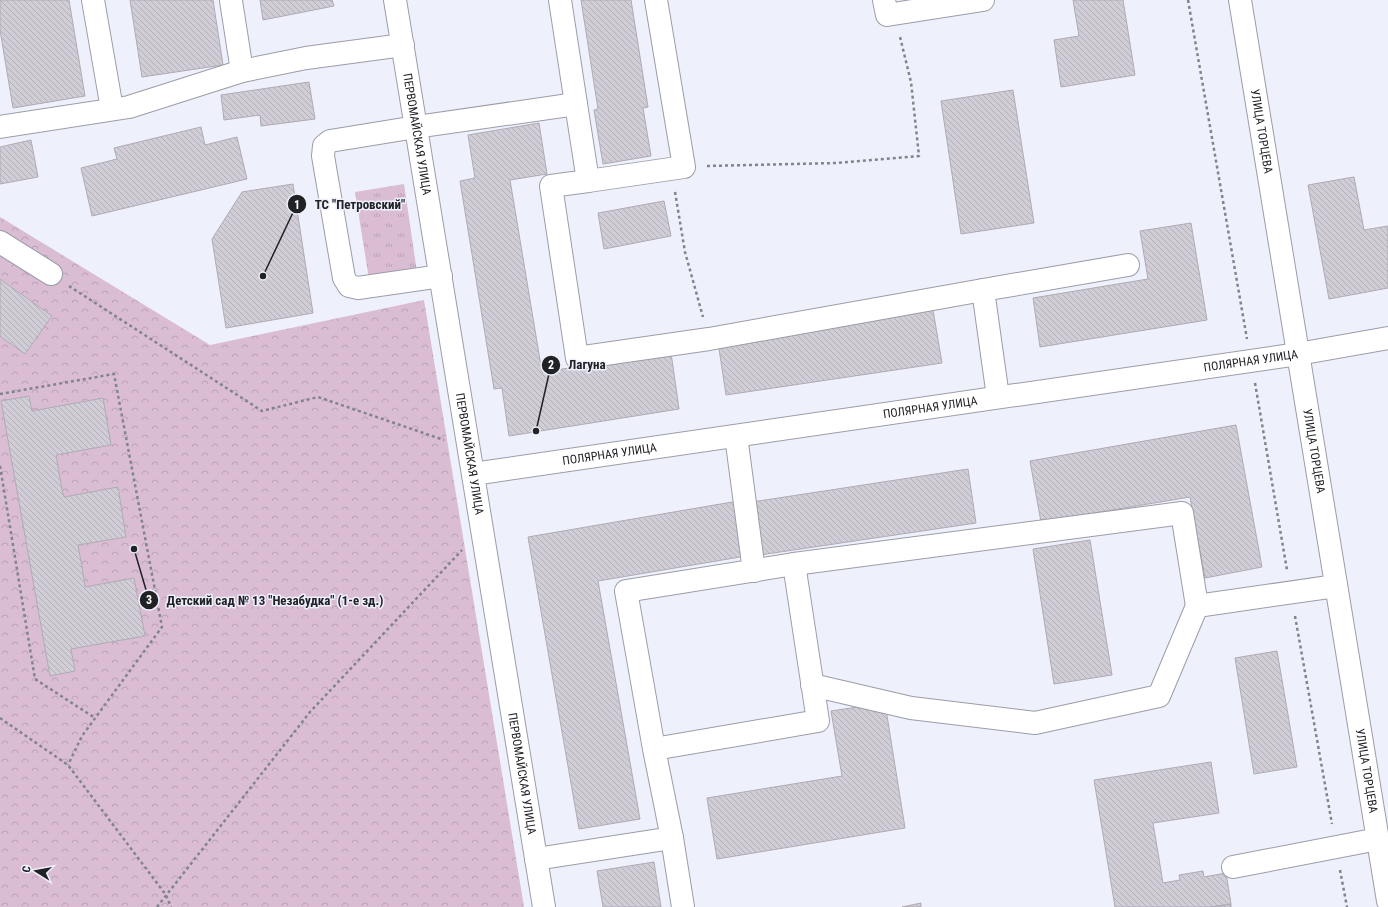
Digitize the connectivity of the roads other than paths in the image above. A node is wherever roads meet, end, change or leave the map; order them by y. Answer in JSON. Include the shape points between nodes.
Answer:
{"nodes":[{"id":1,"x":93,"y":0,"type":"edge"},
{"id":2,"x":395,"y":0,"type":"edge"},
{"id":3,"x":560,"y":0,"type":"edge"},
{"id":4,"x":656,"y":0,"type":"edge"},
{"id":5,"x":983,"y":0,"type":"edge"},
{"id":6,"x":1240,"y":0,"type":"edge"},
{"id":7,"x":231,"y":1,"type":"dead end"},
{"id":8,"x":889,"y":7,"type":"edge"},
{"id":9,"x":402,"y":46,"type":"junction"},
{"id":10,"x":242,"y":72,"type":"junction"},
{"id":11,"x":576,"y":104,"type":"junction"},
{"id":12,"x":112,"y":109,"type":"junction"},
{"id":13,"x":0,"y":127,"type":"edge"},
{"id":14,"x":416,"y":127,"type":"junction"},
{"id":15,"x":588,"y":182,"type":"junction"},
{"id":16,"x":0,"y":242,"type":"edge"},
{"id":17,"x":1128,"y":265,"type":"dead end"},
{"id":18,"x":51,"y":274,"type":"road end"},
{"id":19,"x":441,"y":276,"type":"junction"},
{"id":20,"x":983,"y":290,"type":"junction"},
{"id":21,"x":1388,"y":338,"type":"edge"},
{"id":22,"x":1298,"y":354,"type":"junction"},
{"id":23,"x":998,"y":398,"type":"junction"},
{"id":24,"x":736,"y":436,"type":"junction"},
{"id":25,"x":473,"y":474,"type":"junction"},
{"id":26,"x":794,"y":564,"type":"junction"},
{"id":27,"x":754,"y":571,"type":"junction"},
{"id":28,"x":1336,"y":586,"type":"junction"},
{"id":29,"x":1197,"y":606,"type":"junction"},
{"id":30,"x":812,"y":685,"type":"junction"},
{"id":31,"x":654,"y":749,"type":"junction"},
{"id":32,"x":672,"y":838,"type":"junction"},
{"id":33,"x":1378,"y":839,"type":"junction"},
{"id":34,"x":536,"y":859,"type":"junction"},
{"id":35,"x":1233,"y":867,"type":"dead end"},
{"id":36,"x":1388,"y":901,"type":"edge"},
{"id":37,"x":544,"y":907,"type":"edge"},
{"id":38,"x":684,"y":907,"type":"edge"}],
"edges":[{"from":1,"to":12,"type":"street"},
{"from":2,"to":9,"type":"street","name":"ПЕРВОМАЙСКАЯ УЛИЦА"},
{"from":3,"to":11,"type":"street"},
{"from":4,"to":15,"type":"street","via":[[678,168]]},
{"from":5,"to":8,"type":"street"},
{"from":6,"to":22,"type":"street","name":"УЛИЦА ТОРЦЕВА"},
{"from":7,"to":10,"type":"street"},
{"from":9,"to":10,"type":"street","via":[[306,58]]},
{"from":9,"to":14,"type":"street","name":"ПЕРВОМАЙСКАЯ УЛИЦА"},
{"from":10,"to":12,"type":"street","via":[[129,107]]},
{"from":11,"to":14,"type":"street"},
{"from":11,"to":15,"type":"street"},
{"from":12,"to":13,"type":"street"},
{"from":14,"to":19,"type":"street","name":"ПЕРВОМАЙСКАЯ УЛИЦА"},
{"from":14,"to":19,"type":"street","via":[[330,141],[324,146],[323,156],[344,278],[349,286],[358,288]]},
{"from":15,"to":20,"type":"street","via":[[551,186],[577,358],[709,339]]},
{"from":16,"to":18,"type":"street"},
{"from":17,"to":20,"type":"street"},
{"from":19,"to":25,"type":"street","name":"ПЕРВОМАЙСКАЯ УЛИЦА"},
{"from":20,"to":23,"type":"street"},
{"from":21,"to":22,"type":"street","name":"ПОЛЯРНАЯ УЛИЦА"},
{"from":22,"to":23,"type":"street","name":"ПОЛЯРНАЯ УЛИЦА"},
{"from":22,"to":28,"type":"street","name":"УЛИЦА ТОРЦЕВА"},
{"from":23,"to":24,"type":"street","name":"ПОЛЯРНАЯ УЛИЦА"},
{"from":24,"to":25,"type":"street","name":"ПОЛЯРНАЯ УЛИЦА"},
{"from":24,"to":27,"type":"street"},
{"from":25,"to":34,"type":"street","name":"ПЕРВОМАЙСКАЯ УЛИЦА"},
{"from":26,"to":27,"type":"street"},
{"from":26,"to":29,"type":"street","via":[[1182,513]]},
{"from":26,"to":30,"type":"street"},
{"from":27,"to":31,"type":"street","via":[[626,591]]},
{"from":28,"to":29,"type":"street"},
{"from":28,"to":33,"type":"street","name":"УЛИЦА ТОРЦЕВА"},
{"from":29,"to":30,"type":"street","via":[[1159,696],[1035,723],[911,708]]},
{"from":30,"to":31,"type":"street","via":[[818,721]]},
{"from":31,"to":32,"type":"street"},
{"from":32,"to":34,"type":"street"},
{"from":32,"to":38,"type":"street"},
{"from":33,"to":35,"type":"street"},
{"from":33,"to":36,"type":"street","name":"УЛИЦА ТОРЦЕВА"},
{"from":34,"to":37,"type":"street","name":"ПЕРВОМАЙСКАЯ УЛИЦА"}]}
